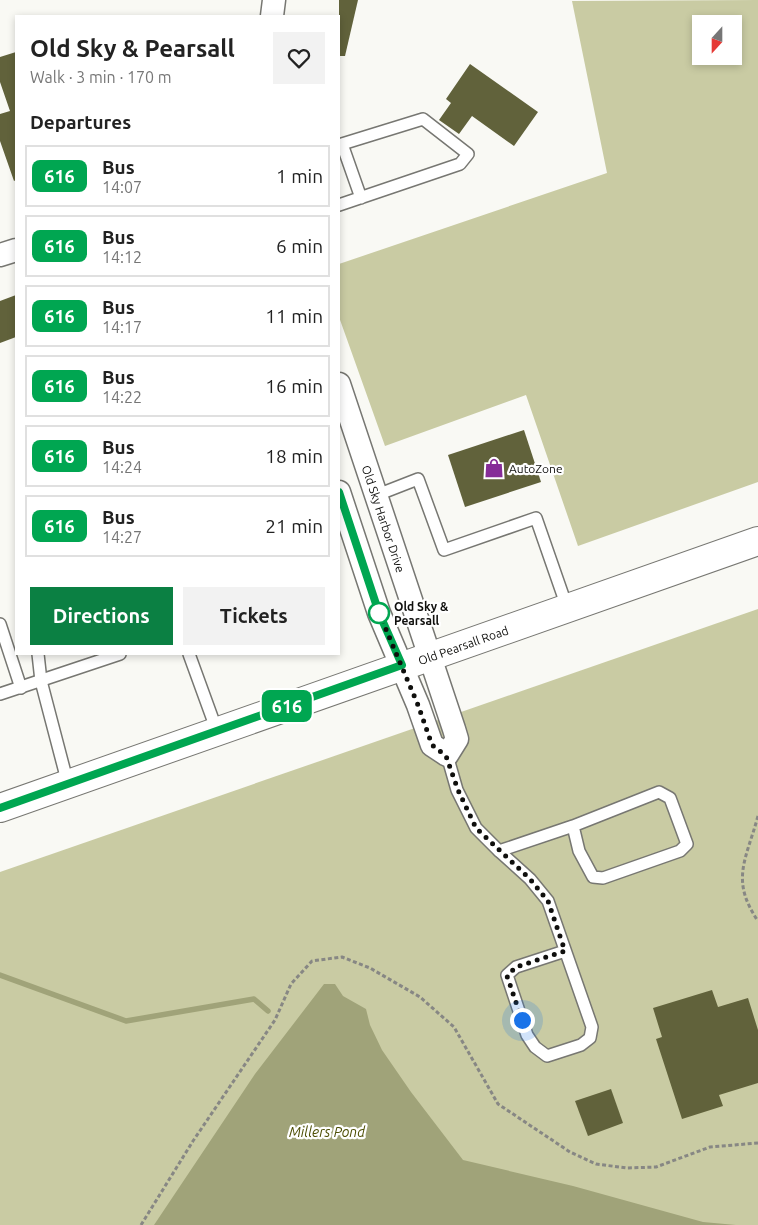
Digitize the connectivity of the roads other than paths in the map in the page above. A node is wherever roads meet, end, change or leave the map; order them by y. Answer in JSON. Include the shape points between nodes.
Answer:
{"nodes":[{"id":1,"x":274,"y":0,"type":"edge"},
{"id":2,"x":272,"y":15,"type":"edge"},
{"id":3,"x":361,"y":198,"type":"junction"},
{"id":4,"x":340,"y":205,"type":"edge"},
{"id":5,"x":15,"y":250,"type":"edge"},
{"id":6,"x":0,"y":256,"type":"edge"},
{"id":7,"x":340,"y":387,"type":"edge"},
{"id":8,"x":340,"y":495,"type":"edge"},
{"id":9,"x":377,"y":495,"type":"junction"},
{"id":10,"x":758,"y":541,"type":"edge"},
{"id":11,"x":567,"y":607,"type":"junction"},
{"id":12,"x":0,"y":624,"type":"edge"},
{"id":13,"x":431,"y":654,"type":"junction"},
{"id":14,"x":38,"y":655,"type":"edge"},
{"id":15,"x":117,"y":655,"type":"edge"},
{"id":16,"x":189,"y":655,"type":"edge"},
{"id":17,"x":402,"y":665,"type":"junction"},
{"id":18,"x":41,"y":681,"type":"junction"},
{"id":19,"x":21,"y":688,"type":"junction"},
{"id":20,"x":0,"y":694,"type":"edge"},
{"id":21,"x":217,"y":731,"type":"junction"},
{"id":22,"x":446,"y":756,"type":"junction"},
{"id":23,"x":68,"y":784,"type":"junction"},
{"id":24,"x":0,"y":808,"type":"edge"},
{"id":25,"x":573,"y":826,"type":"junction"},
{"id":26,"x":499,"y":851,"type":"junction"},
{"id":27,"x":565,"y":951,"type":"junction"}],
"edges":[{"from":1,"to":2,"type":"street"},
{"from":3,"to":3,"type":"lane","via":[[460,164],[468,154],[423,119],[342,144]]},
{"from":3,"to":4,"type":"lane"},
{"from":5,"to":6,"type":"street"},
{"from":7,"to":9,"type":"street","name":"Old Sky Harbor Drive"},
{"from":8,"to":17,"type":"street","via":[[379,613]]},
{"from":9,"to":11,"type":"lane","via":[[418,480],[444,550],[536,518]]},
{"from":9,"to":13,"type":"street","name":"Old Sky Harbor Drive"},
{"from":10,"to":11,"type":"main road","name":"Old Pearsall Road"},
{"from":11,"to":13,"type":"main road","name":"Old Pearsall Road"},
{"from":12,"to":19,"type":"lane"},
{"from":13,"to":17,"type":"main road","name":"Old Pearsall Road"},
{"from":13,"to":22,"type":"street","name":"Old Sky Harbor Drive","via":[[457,738]]},
{"from":14,"to":18,"type":"lane"},
{"from":15,"to":18,"type":"lane"},
{"from":16,"to":21,"type":"lane"},
{"from":17,"to":21,"type":"main road","name":"Old Pearsall Road"},
{"from":17,"to":22,"type":"street","via":[[432,745]]},
{"from":18,"to":19,"type":"lane"},
{"from":18,"to":23,"type":"lane"},
{"from":19,"to":20,"type":"lane"},
{"from":21,"to":23,"type":"main road","name":"Old Pearsall Road"},
{"from":22,"to":26,"type":"lane","via":[[476,828]]},
{"from":23,"to":24,"type":"main road","name":"Old Pearsall Road"},
{"from":25,"to":25,"type":"lane","via":[[659,792],[670,798],[687,844],[680,852],[603,878],[593,877],[580,851]]},
{"from":25,"to":26,"type":"lane"},
{"from":26,"to":27,"type":"lane","via":[[530,879],[548,901]]},
{"from":27,"to":27,"type":"lane","via":[[592,1027],[590,1038],[581,1045],[547,1056],[534,1047],[527,1035],[507,976],[516,967]]}]}
